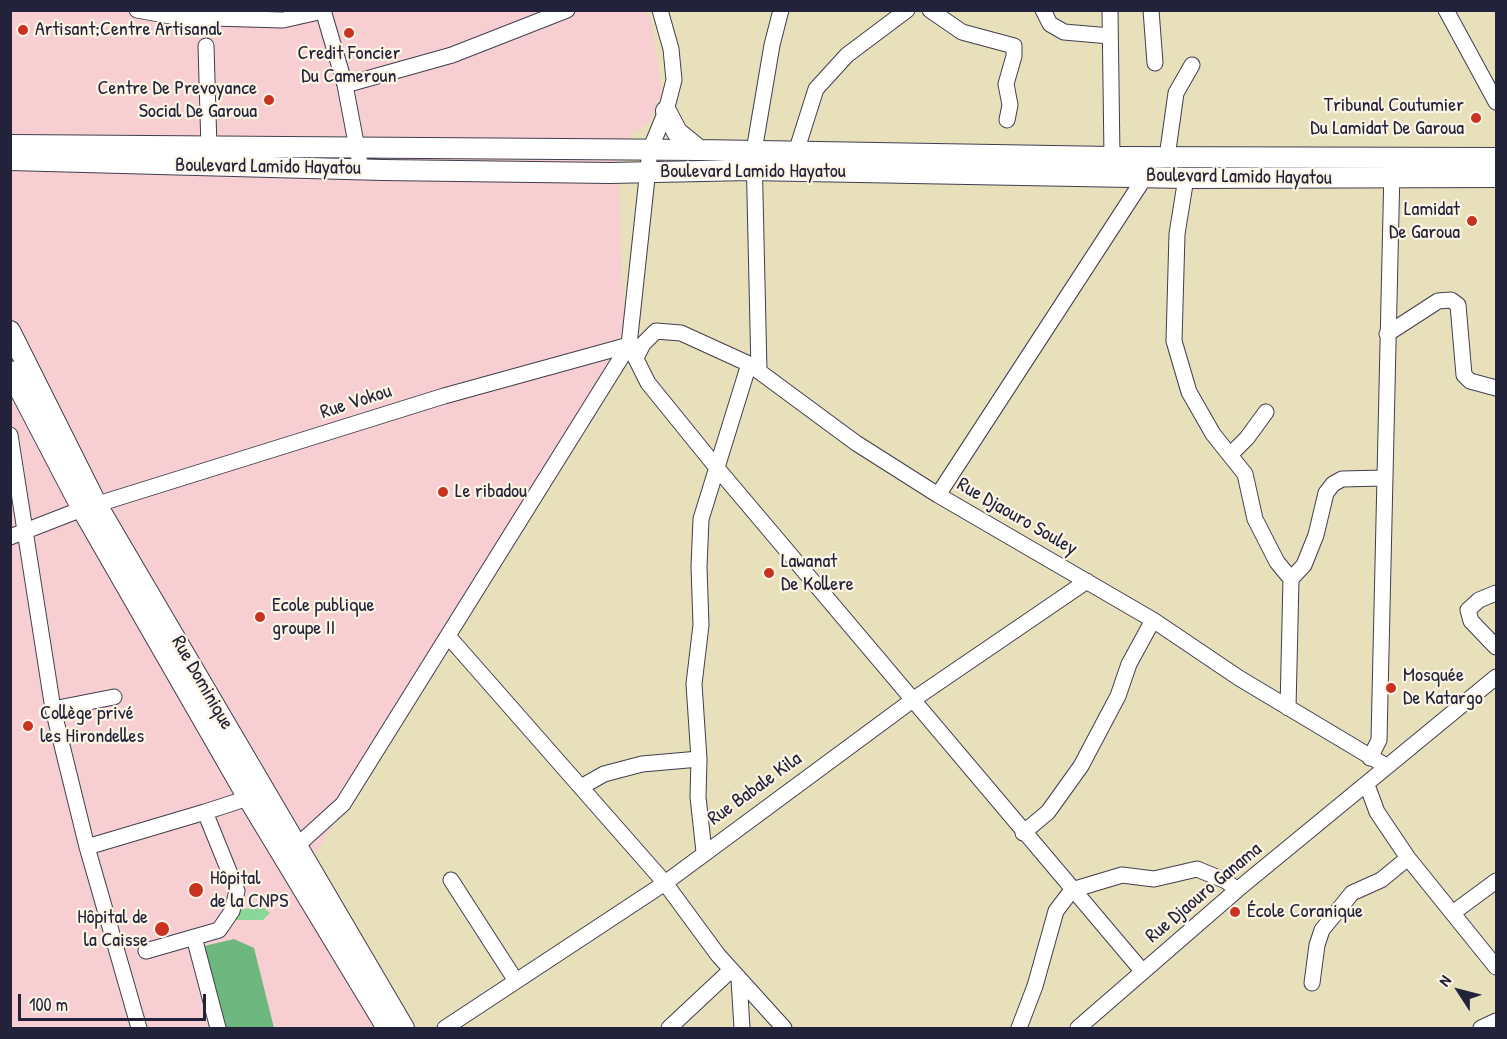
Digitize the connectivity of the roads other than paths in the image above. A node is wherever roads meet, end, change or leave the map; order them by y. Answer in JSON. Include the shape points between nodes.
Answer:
{"nodes":[{"id":1,"x":136,"y":10,"type":"edge"},
{"id":2,"x":567,"y":10,"type":"edge"},
{"id":3,"x":660,"y":10,"type":"edge"},
{"id":4,"x":781,"y":10,"type":"edge"},
{"id":5,"x":907,"y":10,"type":"edge"},
{"id":6,"x":930,"y":10,"type":"edge"},
{"id":7,"x":1043,"y":10,"type":"edge"},
{"id":8,"x":1110,"y":10,"type":"edge"},
{"id":9,"x":1151,"y":10,"type":"edge"},
{"id":10,"x":1446,"y":10,"type":"edge"},
{"id":11,"x":323,"y":11,"type":"edge"},
{"id":12,"x":1110,"y":36,"type":"junction"},
{"id":13,"x":206,"y":46,"type":"dead end"},
{"id":14,"x":1155,"y":63,"type":"dead end"},
{"id":15,"x":1192,"y":65,"type":"dead end"},
{"id":16,"x":345,"y":85,"type":"junction"},
{"id":17,"x":1497,"y":102,"type":"edge"},
{"id":18,"x":666,"y":111,"type":"junction"},
{"id":19,"x":1007,"y":120,"type":"dead end"},
{"id":20,"x":10,"y":146,"type":"edge"},
{"id":21,"x":209,"y":148,"type":"junction"},
{"id":22,"x":358,"y":150,"type":"junction"},
{"id":23,"x":650,"y":150,"type":"junction"},
{"id":24,"x":699,"y":150,"type":"junction"},
{"id":25,"x":796,"y":152,"type":"junction"},
{"id":26,"x":1112,"y":157,"type":"junction"},
{"id":27,"x":1167,"y":157,"type":"junction"},
{"id":28,"x":1392,"y":157,"type":"junction"},
{"id":29,"x":1497,"y":158,"type":"edge"},
{"id":30,"x":10,"y":160,"type":"edge"},
{"id":31,"x":755,"y":161,"type":"junction"},
{"id":32,"x":995,"y":165,"type":"junction"},
{"id":33,"x":361,"y":169,"type":"junction"},
{"id":34,"x":647,"y":172,"type":"junction"},
{"id":35,"x":1145,"y":177,"type":"junction"},
{"id":36,"x":1497,"y":177,"type":"edge"},
{"id":37,"x":1186,"y":178,"type":"junction"},
{"id":38,"x":1392,"y":178,"type":"junction"},
{"id":39,"x":10,"y":331,"type":"edge"},
{"id":40,"x":1387,"y":334,"type":"junction"},
{"id":41,"x":632,"y":351,"type":"junction"},
{"id":42,"x":754,"y":368,"type":"junction"},
{"id":43,"x":10,"y":371,"type":"edge"},
{"id":44,"x":1497,"y":388,"type":"edge"},
{"id":45,"x":31,"y":393,"type":"junction"},
{"id":46,"x":1266,"y":412,"type":"dead end"},
{"id":47,"x":10,"y":435,"type":"edge"},
{"id":48,"x":1230,"y":455,"type":"junction"},
{"id":49,"x":717,"y":468,"type":"junction"},
{"id":50,"x":1383,"y":478,"type":"junction"},
{"id":51,"x":938,"y":495,"type":"junction"},
{"id":52,"x":89,"y":507,"type":"junction"},
{"id":53,"x":26,"y":532,"type":"junction"},
{"id":54,"x":10,"y":537,"type":"edge"},
{"id":55,"x":1291,"y":579,"type":"junction"},
{"id":56,"x":1087,"y":580,"type":"junction"},
{"id":57,"x":1497,"y":593,"type":"edge"},
{"id":58,"x":1154,"y":620,"type":"junction"},
{"id":59,"x":448,"y":636,"type":"junction"},
{"id":60,"x":1497,"y":647,"type":"edge"},
{"id":61,"x":1497,"y":677,"type":"edge"},
{"id":62,"x":114,"y":697,"type":"dead end"},
{"id":63,"x":914,"y":699,"type":"junction"},
{"id":64,"x":1288,"y":708,"type":"junction"},
{"id":65,"x":53,"y":709,"type":"junction"},
{"id":66,"x":1370,"y":758,"type":"junction"},
{"id":67,"x":699,"y":759,"type":"junction"},
{"id":68,"x":1371,"y":780,"type":"junction"},
{"id":69,"x":581,"y":787,"type":"junction"},
{"id":70,"x":255,"y":792,"type":"junction"},
{"id":71,"x":205,"y":812,"type":"junction"},
{"id":72,"x":1023,"y":833,"type":"junction"},
{"id":73,"x":87,"y":847,"type":"junction"},
{"id":74,"x":290,"y":852,"type":"junction"},
{"id":75,"x":704,"y":852,"type":"junction"},
{"id":76,"x":1408,"y":858,"type":"junction"},
{"id":77,"x":450,"y":880,"type":"dead end"},
{"id":78,"x":1497,"y":881,"type":"edge"},
{"id":79,"x":665,"y":883,"type":"junction"},
{"id":80,"x":1072,"y":890,"type":"junction"},
{"id":81,"x":1237,"y":891,"type":"junction"},
{"id":82,"x":1454,"y":912,"type":"junction"},
{"id":83,"x":194,"y":937,"type":"junction"},
{"id":84,"x":146,"y":951,"type":"dead end"},
{"id":85,"x":1497,"y":967,"type":"edge"},
{"id":86,"x":1143,"y":972,"type":"junction"},
{"id":87,"x":735,"y":975,"type":"junction"},
{"id":88,"x":516,"y":981,"type":"junction"},
{"id":89,"x":1312,"y":983,"type":"dead end"},
{"id":90,"x":1497,"y":1021,"type":"edge"},
{"id":91,"x":1086,"y":1026,"type":"edge"},
{"id":92,"x":139,"y":1029,"type":"edge"},
{"id":93,"x":218,"y":1029,"type":"edge"},
{"id":94,"x":387,"y":1029,"type":"edge"},
{"id":95,"x":404,"y":1029,"type":"edge"},
{"id":96,"x":445,"y":1029,"type":"edge"},
{"id":97,"x":669,"y":1029,"type":"edge"},
{"id":98,"x":742,"y":1029,"type":"edge"},
{"id":99,"x":784,"y":1029,"type":"edge"},
{"id":100,"x":1019,"y":1029,"type":"edge"},
{"id":101,"x":1481,"y":1029,"type":"edge"}],
"edges":[{"from":1,"to":11,"type":"street","via":[[176,17],[283,20]]},
{"from":2,"to":16,"type":"street","via":[[452,55]]},
{"from":3,"to":18,"type":"street","via":[[671,49],[674,80]]},
{"from":4,"to":31,"type":"street"},
{"from":5,"to":25,"type":"street","via":[[847,55],[821,83]]},
{"from":6,"to":19,"type":"street","via":[[962,32],[1014,46],[1006,84],[1010,105]]},
{"from":7,"to":12,"type":"street","via":[[1050,24],[1064,32]]},
{"from":8,"to":12,"type":"street"},
{"from":9,"to":14,"type":"street"},
{"from":10,"to":17,"type":"street"},
{"from":11,"to":16,"type":"street"},
{"from":12,"to":26,"type":"street"},
{"from":13,"to":21,"type":"street"},
{"from":15,"to":27,"type":"street","via":[[1176,93]]},
{"from":16,"to":22,"type":"street"},
{"from":18,"to":23,"type":"street"},
{"from":18,"to":24,"type":"main road","via":[[677,132]]},
{"from":20,"to":21,"type":"main road","name":"Boulevard Lamido Hayatou"},
{"from":21,"to":22,"type":"main road","name":"Boulevard Lamido Hayatou"},
{"from":22,"to":23,"type":"main road","name":"Boulevard Lamido Hayatou"},
{"from":22,"to":33,"type":"street"},
{"from":23,"to":24,"type":"main road","name":"Boulevard Lamido Hayatou"},
{"from":23,"to":34,"type":"street"},
{"from":24,"to":31,"type":"main road","name":"Boulevard Lamido Hayatou"},
{"from":25,"to":31,"type":"main road","name":"Boulevard Lamido Hayatou"},
{"from":25,"to":32,"type":"main road","name":"Boulevard Lamido Hayatou"},
{"from":26,"to":27,"type":"main road","name":"Boulevard Lamido Hayatou"},
{"from":26,"to":32,"type":"main road","name":"Boulevard Lamido Hayatou"},
{"from":27,"to":28,"type":"main road","name":"Boulevard Lamido Hayatou"},
{"from":28,"to":29,"type":"main road","name":"Boulevard Lamido Hayatou"},
{"from":28,"to":38,"type":"street"},
{"from":30,"to":33,"type":"main road","name":"Boulevard Lamido Hayatou"},
{"from":31,"to":32,"type":"main road","name":"Boulevard Lamido Hayatou"},
{"from":31,"to":34,"type":"main road","name":"Boulevard Lamido Hayatou"},
{"from":31,"to":42,"type":"street"},
{"from":32,"to":35,"type":"main road","name":"Boulevard Lamido Hayatou"},
{"from":33,"to":34,"type":"main road","name":"Boulevard Lamido Hayatou"},
{"from":34,"to":41,"type":"street"},
{"from":35,"to":37,"type":"main road","name":"Boulevard Lamido Hayatou"},
{"from":35,"to":51,"type":"street"},
{"from":36,"to":38,"type":"main road","name":"Boulevard Lamido Hayatou"},
{"from":37,"to":38,"type":"main road","name":"Boulevard Lamido Hayatou"},
{"from":37,"to":48,"type":"street","via":[[1177,234],[1174,342],[1189,392]]},
{"from":38,"to":40,"type":"street"},
{"from":39,"to":45,"type":"main road","name":"Rue Dominique"},
{"from":40,"to":44,"type":"street","via":[[1438,302],[1451,300],[1458,304],[1464,375],[1470,381]]},
{"from":40,"to":50,"type":"street"},
{"from":41,"to":42,"type":"street","name":"Rue Djaouro Souley","via":[[656,331],[681,333]]},
{"from":41,"to":49,"type":"street","via":[[648,383]]},
{"from":41,"to":52,"type":"street","name":"Rue Vokou","via":[[444,396]]},
{"from":41,"to":59,"type":"street","via":[[550,467]]},
{"from":42,"to":49,"type":"street"},
{"from":42,"to":51,"type":"street","name":"Rue Djaouro Souley","via":[[856,443]]},
{"from":43,"to":45,"type":"main road","name":"Rue Dominique"},
{"from":45,"to":52,"type":"main road","name":"Rue Dominique"},
{"from":46,"to":48,"type":"street"},
{"from":47,"to":53,"type":"street"},
{"from":48,"to":55,"type":"street","via":[[1245,474],[1255,519],[1277,562]]},
{"from":49,"to":63,"type":"street"},
{"from":49,"to":67,"type":"street","via":[[701,519],[700,625],[694,684]]},
{"from":50,"to":55,"type":"street","via":[[1342,479],[1333,484],[1326,493],[1304,565]]},
{"from":50,"to":66,"type":"street","via":[[1379,740]]},
{"from":51,"to":56,"type":"street","name":"Rue Djaouro Souley"},
{"from":52,"to":53,"type":"street","name":"Rue Vokou"},
{"from":52,"to":70,"type":"main road","name":"Rue Dominique"},
{"from":53,"to":54,"type":"street","name":"Rue Vokou"},
{"from":53,"to":65,"type":"street"},
{"from":55,"to":64,"type":"street"},
{"from":56,"to":58,"type":"street","name":"Rue Djaouro Souley"},
{"from":56,"to":63,"type":"street","name":"Rue Babale Kila"},
{"from":57,"to":60,"type":"street","via":[[1467,610],[1471,621]]},
{"from":58,"to":64,"type":"street","name":"Rue Djaouro Souley"},
{"from":58,"to":72,"type":"street","via":[[1081,766],[1048,812]]},
{"from":59,"to":69,"type":"street"},
{"from":59,"to":74,"type":"street","via":[[343,804]]},
{"from":61,"to":68,"type":"street","name":"Rue Djaouro Ganama"},
{"from":62,"to":65,"type":"street"},
{"from":63,"to":72,"type":"street"},
{"from":63,"to":75,"type":"street","name":"Rue Babale Kila"},
{"from":64,"to":66,"type":"street","name":"Rue Djaouro Souley"},
{"from":65,"to":73,"type":"street"},
{"from":66,"to":68,"type":"street","name":"Rue Djaouro Souley"},
{"from":67,"to":69,"type":"street","via":[[642,764],[604,774]]},
{"from":67,"to":75,"type":"street","via":[[698,797]]},
{"from":68,"to":76,"type":"street","via":[[1377,812]]},
{"from":68,"to":81,"type":"street","name":"Rue Djaouro Ganama"},
{"from":69,"to":79,"type":"street"},
{"from":70,"to":71,"type":"street"},
{"from":70,"to":74,"type":"main road","name":"Rue Dominique"},
{"from":71,"to":73,"type":"street"},
{"from":71,"to":83,"type":"street","via":[[237,891],[232,911],[219,930]]},
{"from":72,"to":80,"type":"street"},
{"from":73,"to":92,"type":"street"},
{"from":74,"to":94,"type":"main road","name":"Rue Dominique"},
{"from":74,"to":95,"type":"main road","name":"Rue Dominique"},
{"from":75,"to":79,"type":"street","name":"Rue Babale Kila"},
{"from":76,"to":82,"type":"street"},
{"from":76,"to":89,"type":"street","via":[[1381,880],[1352,893],[1322,930]]},
{"from":77,"to":88,"type":"street"},
{"from":78,"to":82,"type":"street"},
{"from":79,"to":87,"type":"street"},
{"from":79,"to":88,"type":"street","name":"Rue Babale Kila"},
{"from":80,"to":81,"type":"street","via":[[1122,875],[1154,879],[1197,869],[1226,881]]},
{"from":80,"to":86,"type":"street"},
{"from":80,"to":100,"type":"street","via":[[1056,911]]},
{"from":81,"to":86,"type":"street","name":"Rue Djaouro Ganama"},
{"from":82,"to":85,"type":"street"},
{"from":83,"to":84,"type":"street"},
{"from":83,"to":93,"type":"street"},
{"from":86,"to":91,"type":"street","name":"Rue Djaouro Ganama"},
{"from":87,"to":97,"type":"street"},
{"from":87,"to":98,"type":"street"},
{"from":87,"to":99,"type":"street"},
{"from":88,"to":96,"type":"street","name":"Rue Babale Kila"},
{"from":90,"to":101,"type":"street"}]}
